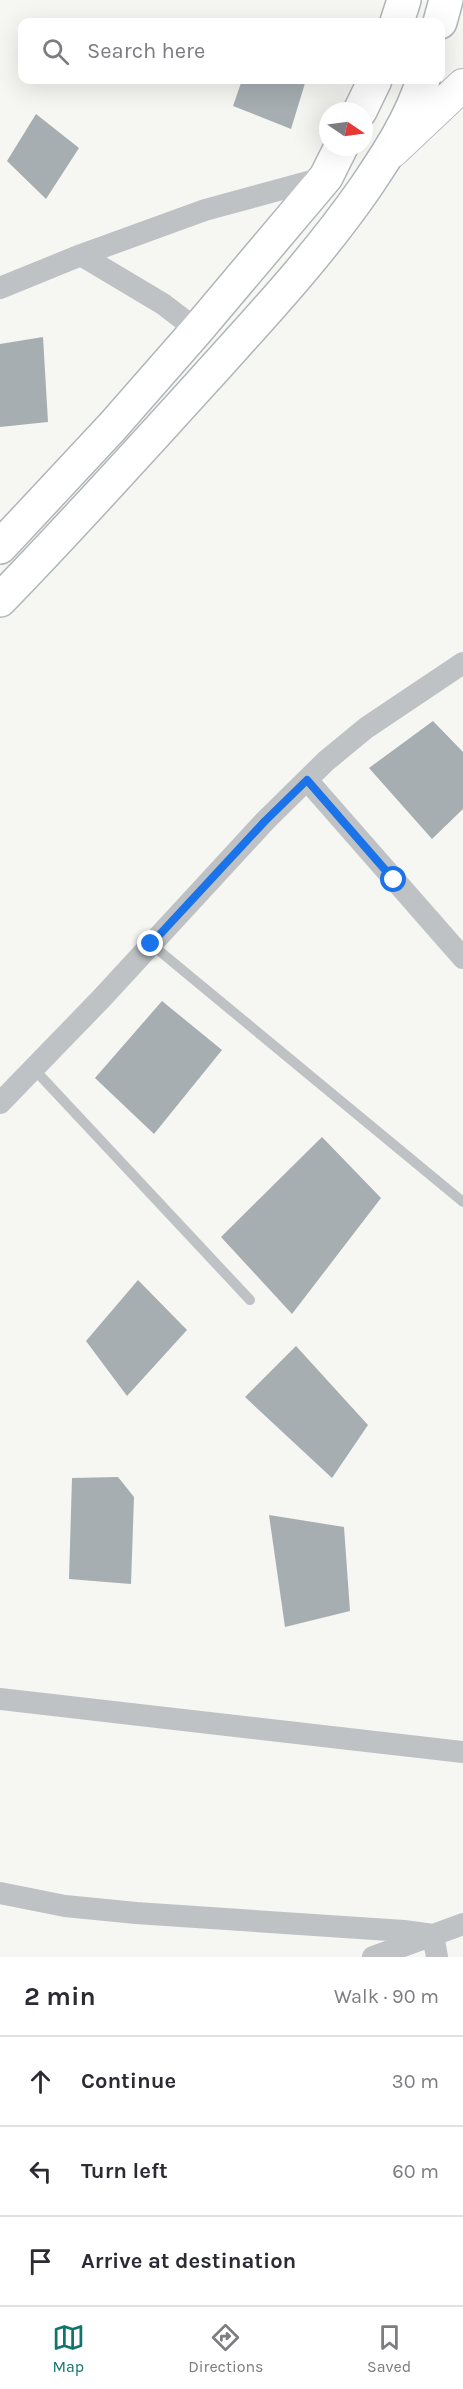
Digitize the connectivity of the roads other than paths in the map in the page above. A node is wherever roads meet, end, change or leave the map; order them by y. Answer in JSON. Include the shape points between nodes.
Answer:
{"nodes":[{"id":1,"x":404,"y":0,"type":"edge"},
{"id":2,"x":446,"y":0,"type":"edge"},
{"id":3,"x":398,"y":18,"type":"edge"},
{"id":4,"x":441,"y":18,"type":"edge"},
{"id":5,"x":373,"y":84,"type":"edge"},
{"id":6,"x":421,"y":84,"type":"edge"},
{"id":7,"x":463,"y":85,"type":"edge"},
{"id":8,"x":364,"y":102,"type":"edge"},
{"id":9,"x":336,"y":156,"type":"edge"},
{"id":10,"x":384,"y":160,"type":"junction"},
{"id":11,"x":326,"y":177,"type":"junction"},
{"id":12,"x":81,"y":255,"type":"junction"},
{"id":13,"x":0,"y":288,"type":"edge"},
{"id":14,"x":196,"y":330,"type":"junction"},
{"id":15,"x":0,"y":547,"type":"edge"},
{"id":16,"x":0,"y":600,"type":"edge"},
{"id":17,"x":463,"y":663,"type":"edge"},
{"id":18,"x":307,"y":780,"type":"junction"},
{"id":19,"x":151,"y":944,"type":"junction"},
{"id":20,"x":463,"y":958,"type":"edge"},
{"id":21,"x":33,"y":1068,"type":"junction"},
{"id":22,"x":0,"y":1103,"type":"edge"},
{"id":23,"x":463,"y":1202,"type":"edge"},
{"id":24,"x":250,"y":1300,"type":"dead end"},
{"id":25,"x":0,"y":1699,"type":"edge"},
{"id":26,"x":463,"y":1752,"type":"edge"},
{"id":27,"x":0,"y":1893,"type":"edge"},
{"id":28,"x":463,"y":1924,"type":"edge"},
{"id":29,"x":433,"y":1935,"type":"junction"},
{"id":30,"x":374,"y":1957,"type":"edge"},
{"id":31,"x":437,"y":1957,"type":"edge"}],
"edges":[{"from":1,"to":3,"type":"main road"},
{"from":2,"to":4,"type":"main road"},
{"from":5,"to":8,"type":"main road"},
{"from":6,"to":10,"type":"main road"},
{"from":7,"to":10,"type":"street"},
{"from":9,"to":11,"type":"main road"},
{"from":10,"to":16,"type":"main road","via":[[332,235],[274,303]]},
{"from":11,"to":12,"type":"street","via":[[206,210]]},
{"from":11,"to":14,"type":"main road"},
{"from":12,"to":13,"type":"street"},
{"from":12,"to":14,"type":"street","via":[[163,304]]},
{"from":14,"to":15,"type":"main road"},
{"from":17,"to":18,"type":"street","via":[[366,728]]},
{"from":18,"to":19,"type":"street"},
{"from":18,"to":20,"type":"street"},
{"from":19,"to":21,"type":"street"},
{"from":19,"to":23,"type":"lane"},
{"from":21,"to":22,"type":"street"},
{"from":21,"to":24,"type":"lane"},
{"from":25,"to":26,"type":"street"},
{"from":27,"to":29,"type":"street","via":[[65,1906],[136,1913]]},
{"from":28,"to":29,"type":"street"},
{"from":29,"to":30,"type":"street"},
{"from":29,"to":31,"type":"street"}]}
